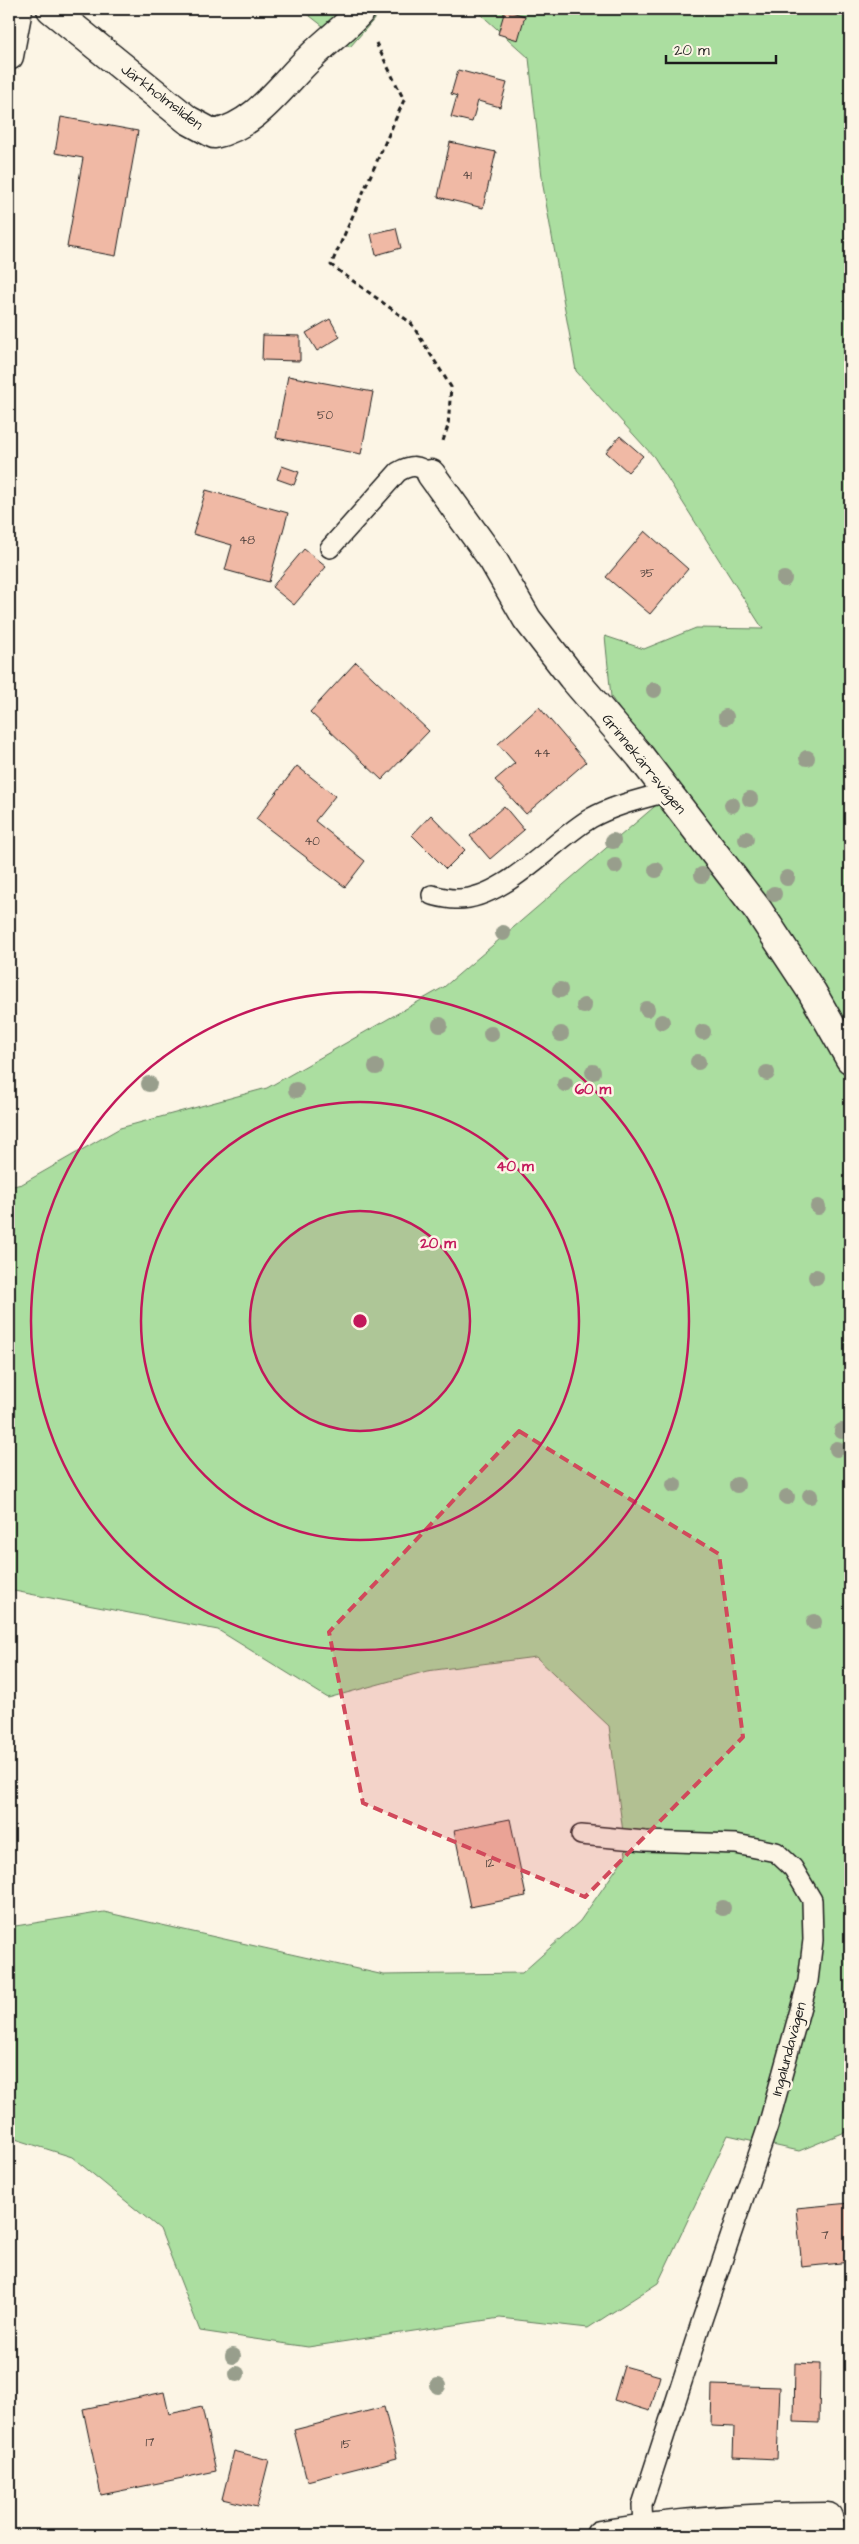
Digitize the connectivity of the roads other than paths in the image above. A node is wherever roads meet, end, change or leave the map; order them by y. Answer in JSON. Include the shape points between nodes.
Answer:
{"nodes":[{"id":1,"x":18,"y":9,"type":"edge"},
{"id":2,"x":51,"y":9,"type":"edge"},
{"id":3,"x":362,"y":10,"type":"edge"},
{"id":4,"x":10,"y":47,"type":"edge"},
{"id":5,"x":431,"y":474,"type":"joint"},
{"id":6,"x":330,"y":548,"type":"dead end"},
{"id":7,"x":667,"y":792,"type":"junction"},
{"id":8,"x":432,"y":896,"type":"dead end"},
{"id":9,"x":850,"y":1059,"type":"edge"},
{"id":10,"x":581,"y":1835,"type":"dead end"},
{"id":11,"x":643,"y":2528,"type":"junction"},
{"id":12,"x":600,"y":2535,"type":"edge"},
{"id":13,"x":833,"y":2535,"type":"edge"}],
"edges":[{"from":1,"to":4,"type":"street"},
{"from":2,"to":3,"type":"street","name":"Järkholmsliden","via":[[188,120],[214,134],[230,130],[260,110]]},
{"from":5,"to":6,"type":"lane","via":[[410,465],[398,472]]},
{"from":5,"to":7,"type":"street","name":"Grinnekärrsvägen","via":[[493,560],[527,620]]},
{"from":7,"to":8,"type":"lane","via":[[591,818],[513,878],[480,894],[456,900]]},
{"from":7,"to":9,"type":"street","name":"Grinnekärrsvägen","via":[[758,910],[812,992]]},
{"from":10,"to":11,"type":"lane","name":"Ingalundavägen","via":[[736,1844],[776,1852],[794,1868],[812,1900],[813,1940],[808,1982],[776,2099],[642,2505]]},
{"from":11,"to":12,"type":"street"},
{"from":11,"to":13,"type":"street","via":[[736,2518],[828,2517]]}]}
